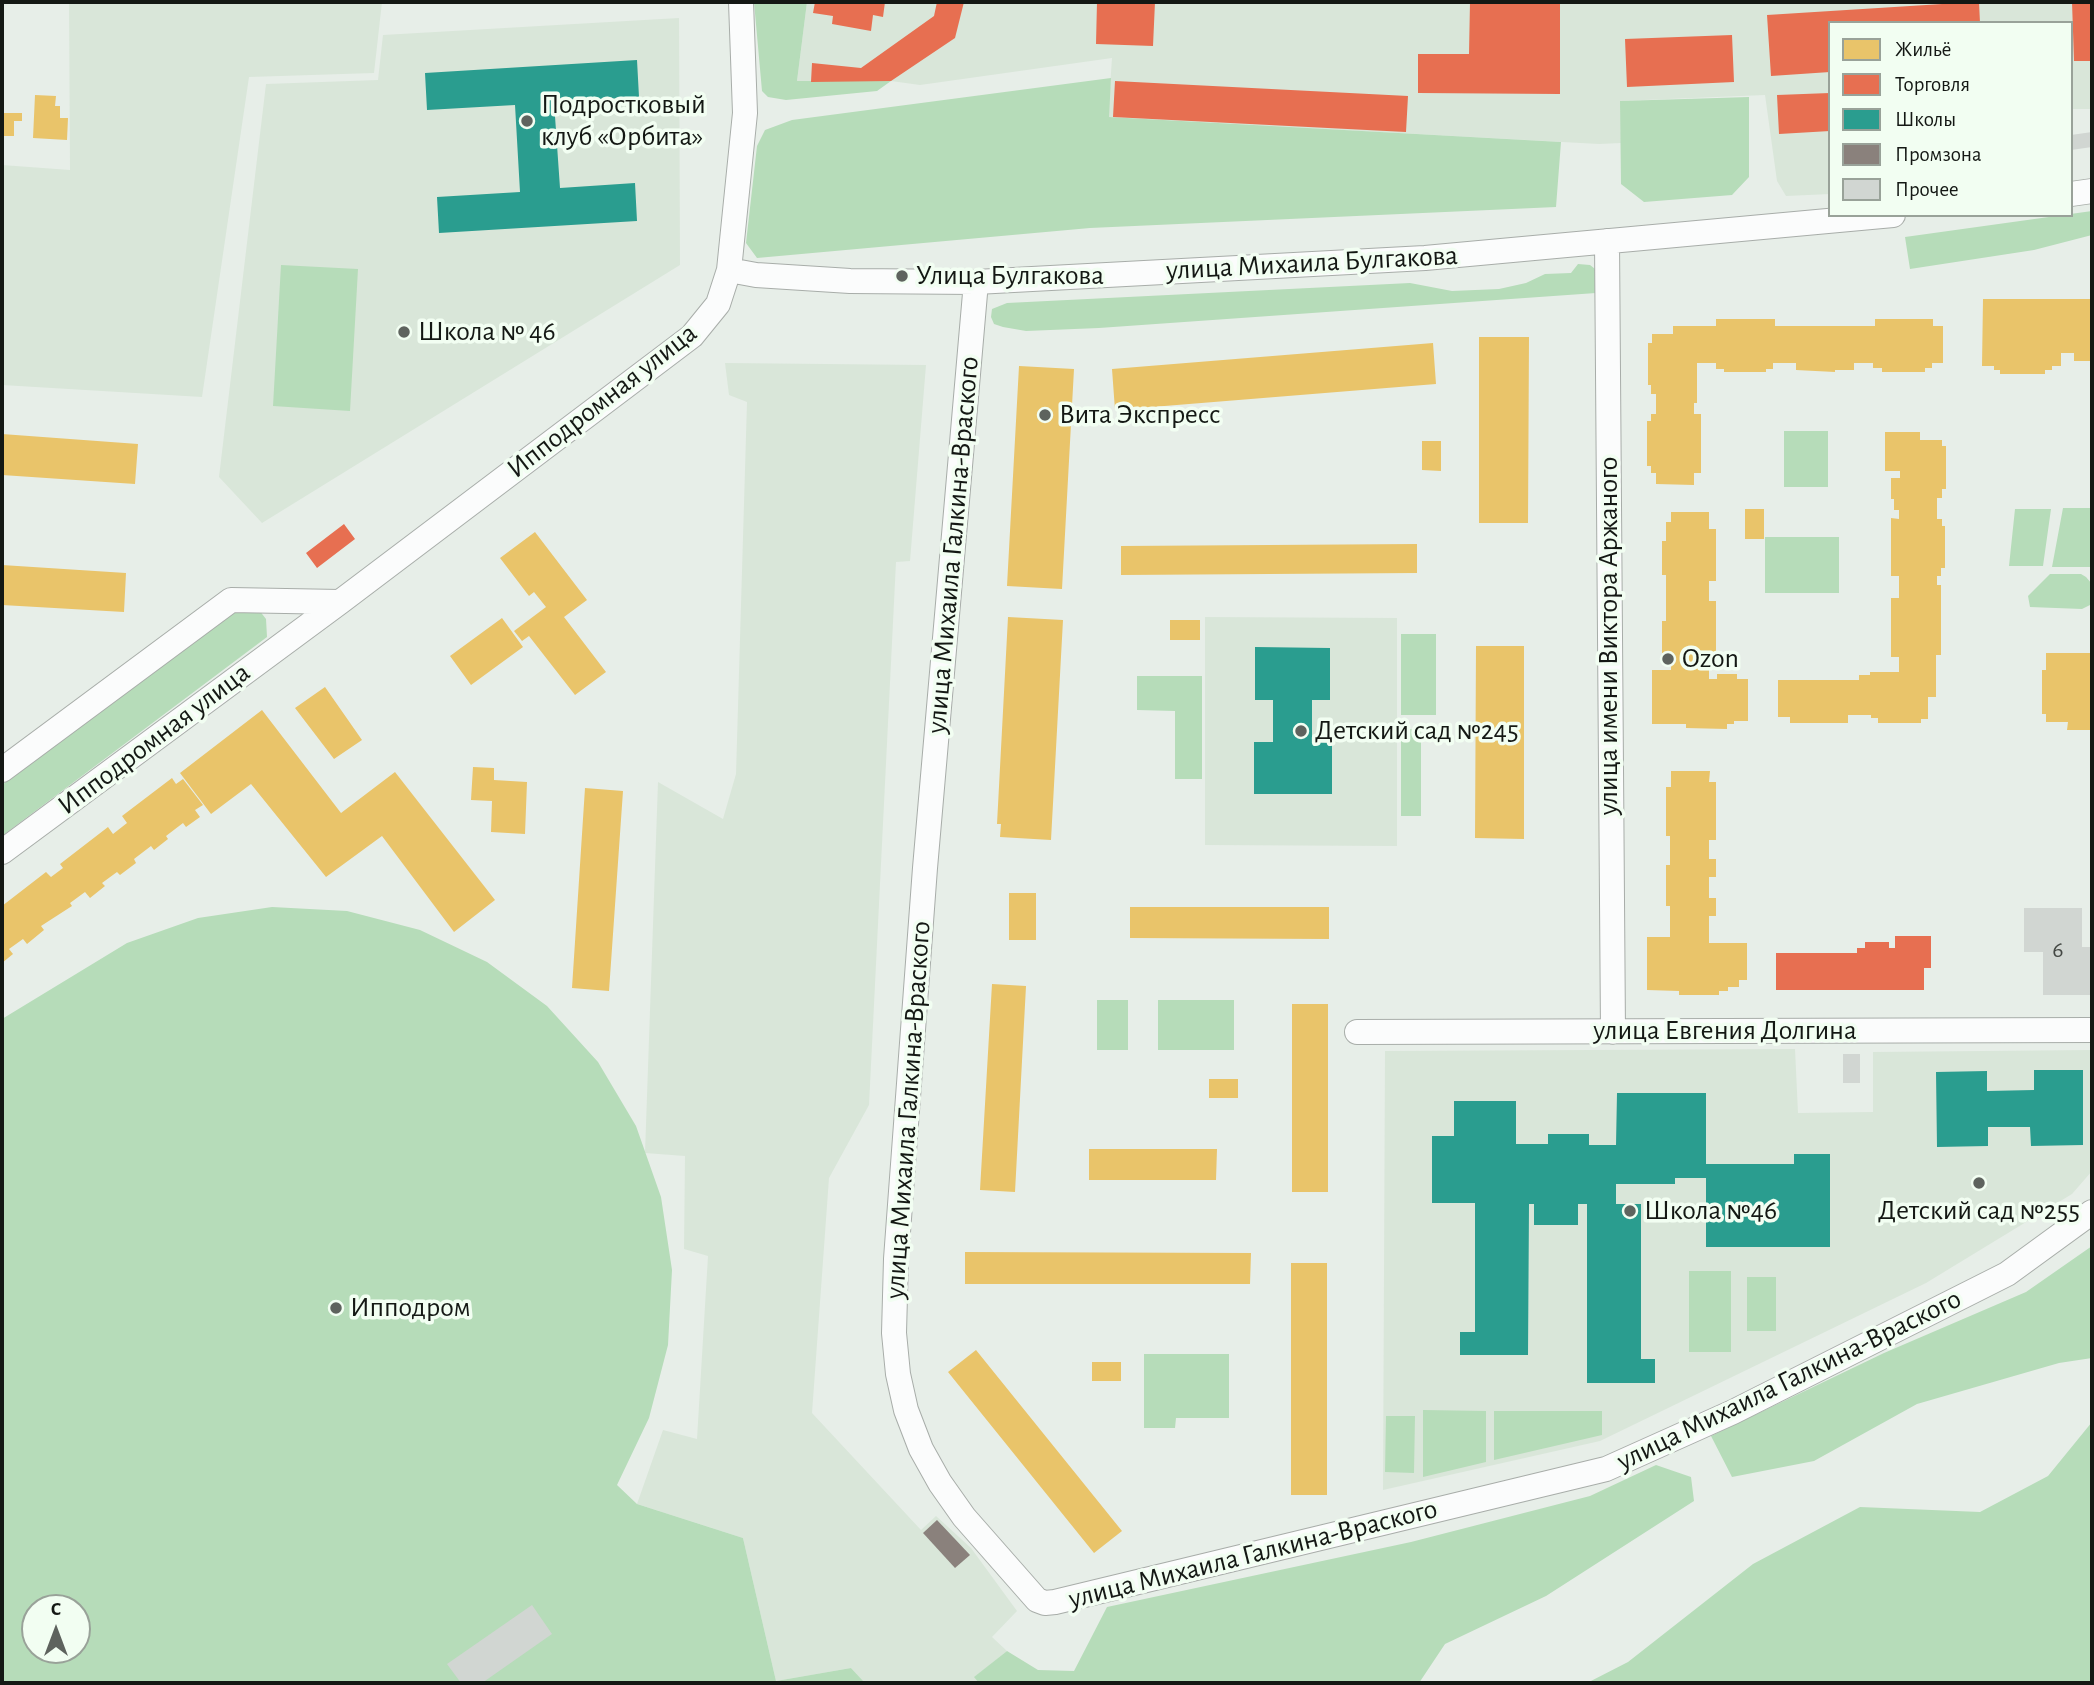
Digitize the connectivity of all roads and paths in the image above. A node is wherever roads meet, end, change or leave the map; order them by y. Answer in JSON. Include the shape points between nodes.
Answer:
{"nodes":[{"id":1,"x":741,"y":2,"type":"edge"},
{"id":2,"x":2092,"y":191,"type":"edge"},
{"id":3,"x":2073,"y":194,"type":"edge"},
{"id":4,"x":1872,"y":217,"type":"edge"},
{"id":5,"x":1606,"y":241,"type":"junction"},
{"id":6,"x":729,"y":270,"type":"junction"},
{"id":7,"x":976,"y":282,"type":"junction"},
{"id":8,"x":340,"y":602,"type":"junction"},
{"id":9,"x":2,"y":770,"type":"edge"},
{"id":10,"x":2,"y":852,"type":"edge"},
{"id":11,"x":2092,"y":1030,"type":"edge"},
{"id":12,"x":1357,"y":1032,"type":"dead end"},
{"id":13,"x":1613,"y":1032,"type":"junction"},
{"id":14,"x":2092,"y":1212,"type":"edge"}],
"edges":[{"from":1,"to":6,"type":"street","name":"Ипподромная улица","via":[[745,113]]},
{"from":2,"to":3,"type":"street"},
{"from":4,"to":5,"type":"street","name":"улица Михаила Булгакова"},
{"from":5,"to":7,"type":"street","name":"улица Михаила Булгакова","via":[[1425,258]]},
{"from":5,"to":13,"type":"street","name":"улица имени Виктора Аржаного"},
{"from":6,"to":7,"type":"street","name":"улица Михаила Булгакова","via":[[850,281]]},
{"from":6,"to":8,"type":"street","name":"Ипподромная улица","via":[[718,304],[692,336]]},
{"from":7,"to":14,"type":"street","name":"улица Михаила Галкина-Враского","via":[[925,868],[894,1333],[906,1410],[929,1463],[964,1517],[1037,1600],[1055,1602],[1606,1469],[1733,1412],[2007,1274]]},
{"from":8,"to":9,"type":"street","via":[[231,600]]},
{"from":8,"to":10,"type":"street","name":"Ипподромная улица"},
{"from":11,"to":13,"type":"street","name":"улица Евгения Долгина"},
{"from":12,"to":13,"type":"street","name":"улица Евгения Долгина"}]}
